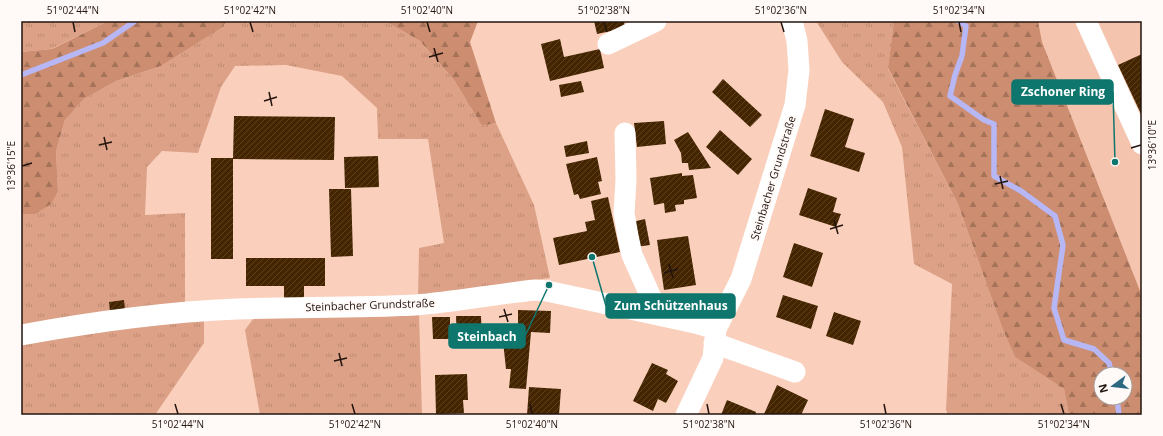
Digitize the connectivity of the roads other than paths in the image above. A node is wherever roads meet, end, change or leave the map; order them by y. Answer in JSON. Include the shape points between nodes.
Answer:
{"nodes":[{"id":1,"x":656,"y":21,"type":"edge"},
{"id":2,"x":792,"y":21,"type":"edge"},
{"id":3,"x":1086,"y":21,"type":"edge"},
{"id":4,"x":608,"y":44,"type":"dead end"},
{"id":5,"x":625,"y":133,"type":"dead end"},
{"id":6,"x":1142,"y":144,"type":"edge"},
{"id":7,"x":659,"y":315,"type":"junction"},
{"id":8,"x":21,"y":335,"type":"edge"},
{"id":9,"x":715,"y":336,"type":"junction"},
{"id":10,"x":795,"y":372,"type":"dead end"},
{"id":11,"x":686,"y":415,"type":"edge"}],
"edges":[{"from":1,"to":4,"type":"street"},
{"from":2,"to":9,"type":"street","name":"Steinbacher Grundstraße","via":[[797,41],[799,70],[795,105],[741,279]]},
{"from":3,"to":6,"type":"street"},
{"from":5,"to":7,"type":"street","via":[[624,213],[628,236],[632,255]]},
{"from":7,"to":8,"type":"street","name":"Steinbacher Grundstraße","via":[[535,290],[374,307],[236,309],[160,314]]},
{"from":7,"to":9,"type":"street","name":"Steinbacher Grundstraße"},
{"from":9,"to":10,"type":"street"},
{"from":9,"to":11,"type":"street","name":"Steinbacher Grundstraße","via":[[713,358]]}]}
